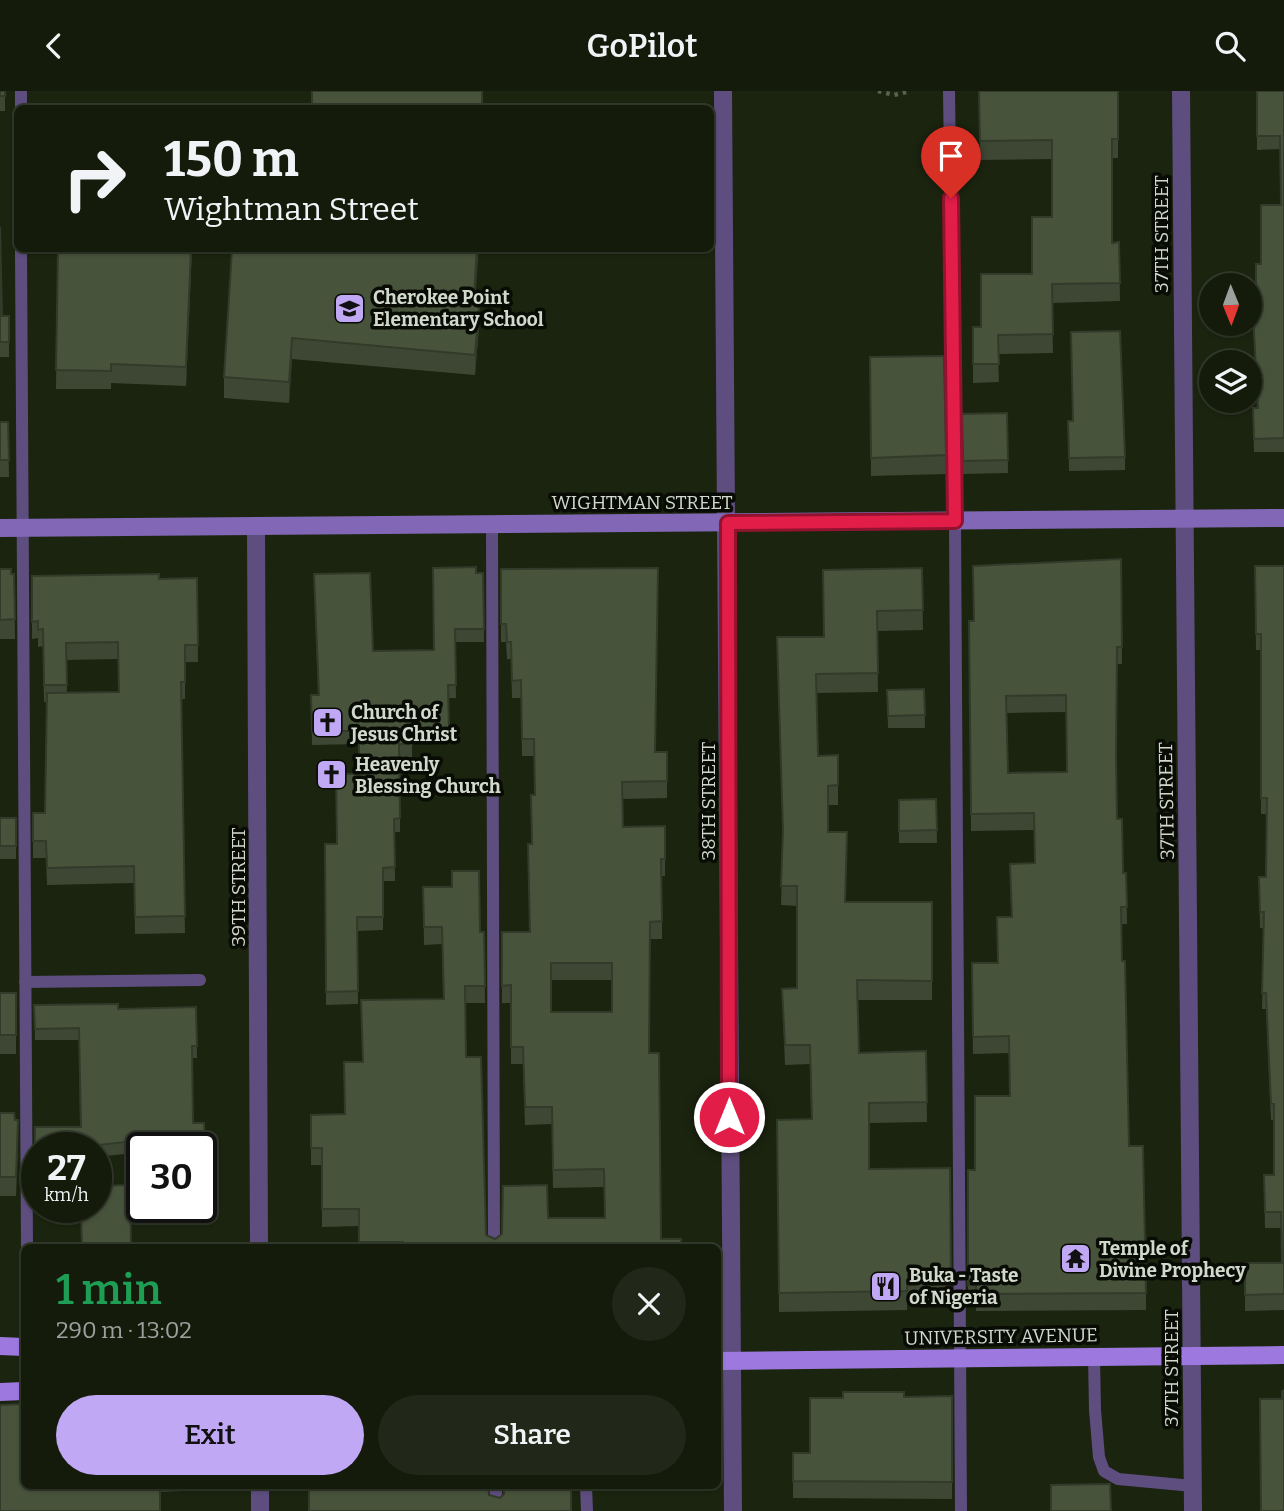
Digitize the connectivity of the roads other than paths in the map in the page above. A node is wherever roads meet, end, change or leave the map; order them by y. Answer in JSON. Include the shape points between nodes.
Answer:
{"nodes":[{"id":1,"x":723,"y":91,"type":"edge"},
{"id":2,"x":949,"y":91,"type":"edge"},
{"id":3,"x":1181,"y":91,"type":"edge"},
{"id":4,"x":21,"y":252,"type":"edge"},
{"id":5,"x":1284,"y":518,"type":"edge"},
{"id":6,"x":1184,"y":519,"type":"junction"},
{"id":7,"x":955,"y":521,"type":"junction"},
{"id":8,"x":728,"y":523,"type":"junction"},
{"id":9,"x":492,"y":524,"type":"junction"},
{"id":10,"x":257,"y":526,"type":"junction"},
{"id":11,"x":0,"y":528,"type":"edge"},
{"id":12,"x":22,"y":528,"type":"junction"},
{"id":13,"x":200,"y":980,"type":"dead end"},
{"id":14,"x":25,"y":982,"type":"junction"},
{"id":15,"x":27,"y":1244,"type":"edge"},
{"id":16,"x":259,"y":1244,"type":"edge"},
{"id":17,"x":494,"y":1244,"type":"edge"},
{"id":18,"x":0,"y":1346,"type":"edge"},
{"id":19,"x":21,"y":1347,"type":"edge"},
{"id":20,"x":1284,"y":1355,"type":"edge"},
{"id":21,"x":1094,"y":1356,"type":"junction"},
{"id":22,"x":1192,"y":1356,"type":"junction"},
{"id":23,"x":960,"y":1358,"type":"junction"},
{"id":24,"x":724,"y":1360,"type":"edge"},
{"id":25,"x":21,"y":1391,"type":"edge"},
{"id":26,"x":0,"y":1392,"type":"edge"},
{"id":27,"x":724,"y":1439,"type":"edge"},
{"id":28,"x":1193,"y":1486,"type":"junction"},
{"id":29,"x":260,"y":1489,"type":"edge"},
{"id":30,"x":496,"y":1489,"type":"edge"},
{"id":31,"x":586,"y":1489,"type":"edge"},
{"id":32,"x":260,"y":1511,"type":"edge"},
{"id":33,"x":496,"y":1511,"type":"edge"},
{"id":34,"x":587,"y":1511,"type":"edge"},
{"id":35,"x":733,"y":1511,"type":"edge"},
{"id":36,"x":961,"y":1511,"type":"edge"},
{"id":37,"x":1193,"y":1511,"type":"edge"}],
"edges":[{"from":1,"to":8,"type":"street","name":"38TH STREET"},
{"from":2,"to":7,"type":"lane"},
{"from":3,"to":6,"type":"street","name":"37TH STREET"},
{"from":4,"to":12,"type":"lane"},
{"from":5,"to":6,"type":"main road","name":"WIGHTMAN STREET"},
{"from":6,"to":7,"type":"main road","name":"WIGHTMAN STREET"},
{"from":6,"to":22,"type":"street","name":"37TH STREET"},
{"from":7,"to":8,"type":"main road","name":"WIGHTMAN STREET"},
{"from":7,"to":23,"type":"lane"},
{"from":8,"to":9,"type":"main road","name":"WIGHTMAN STREET"},
{"from":8,"to":24,"type":"street","name":"38TH STREET"},
{"from":9,"to":10,"type":"main road","name":"WIGHTMAN STREET"},
{"from":9,"to":17,"type":"lane"},
{"from":10,"to":12,"type":"main road","name":"WIGHTMAN STREET"},
{"from":10,"to":16,"type":"street","name":"39TH STREET"},
{"from":11,"to":12,"type":"main road","name":"WIGHTMAN STREET"},
{"from":12,"to":14,"type":"lane"},
{"from":13,"to":14,"type":"lane"},
{"from":14,"to":15,"type":"lane"},
{"from":18,"to":19,"type":"main road"},
{"from":20,"to":22,"type":"main road","name":"UNIVERSITY AVENUE"},
{"from":21,"to":22,"type":"main road","name":"UNIVERSITY AVENUE"},
{"from":21,"to":23,"type":"main road","name":"UNIVERSITY AVENUE"},
{"from":21,"to":28,"type":"lane","via":[[1094,1411],[1104,1471],[1118,1479]]},
{"from":22,"to":28,"type":"street","name":"37TH STREET"},
{"from":23,"to":24,"type":"main road","name":"UNIVERSITY AVENUE"},
{"from":23,"to":36,"type":"lane"},
{"from":24,"to":27,"type":"street","name":"38TH STREET"},
{"from":25,"to":26,"type":"main road"},
{"from":27,"to":35,"type":"street","name":"38TH STREET"},
{"from":28,"to":37,"type":"street","name":"37TH STREET"},
{"from":29,"to":32,"type":"street"},
{"from":30,"to":33,"type":"lane"},
{"from":31,"to":34,"type":"lane"}]}
